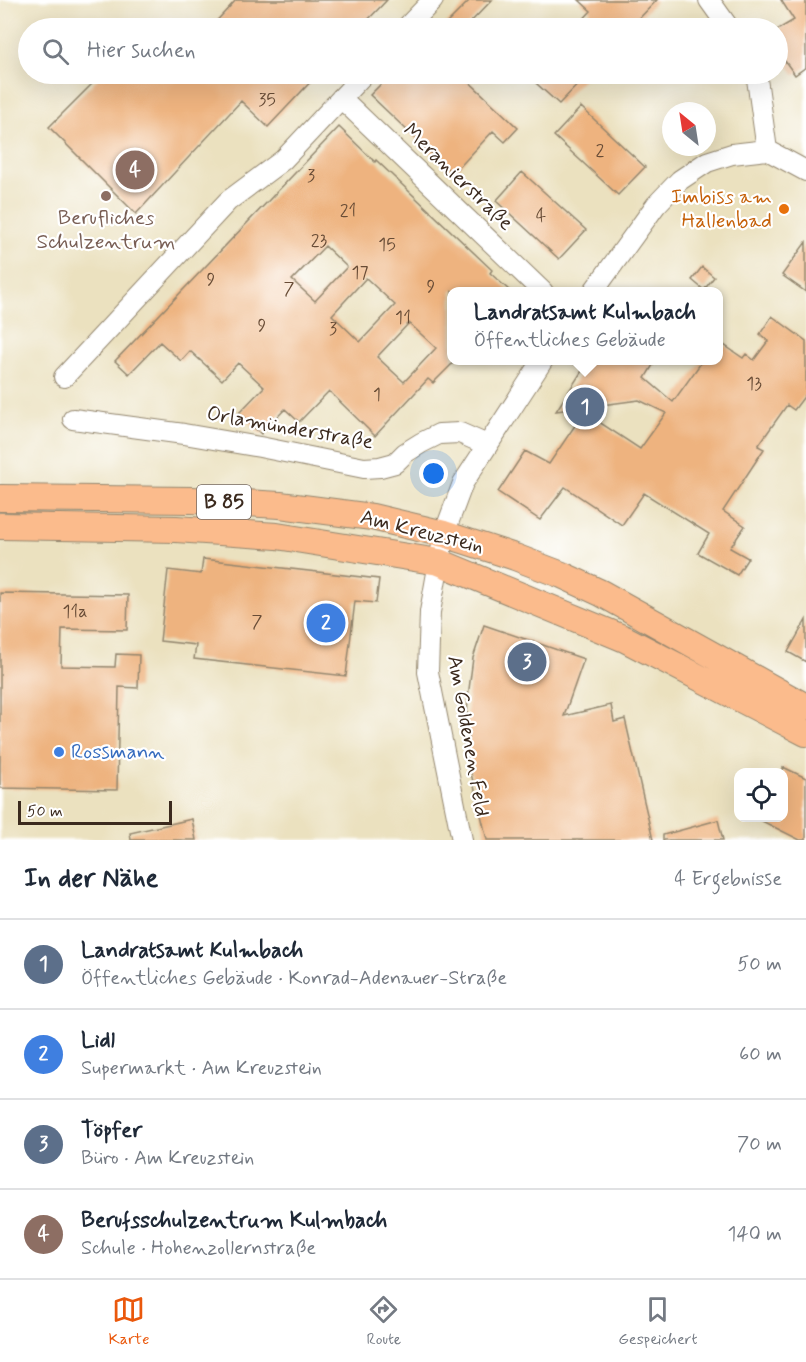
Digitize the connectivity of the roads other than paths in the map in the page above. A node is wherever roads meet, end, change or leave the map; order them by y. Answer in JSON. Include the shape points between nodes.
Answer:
{"nodes":[{"id":1,"x":433,"y":0,"type":"edge"},
{"id":2,"x":710,"y":0,"type":"edge"},
{"id":3,"x":416,"y":18,"type":"edge"},
{"id":4,"x":722,"y":18,"type":"edge"},
{"id":5,"x":354,"y":84,"type":"edge"},
{"id":6,"x":758,"y":84,"type":"edge"},
{"id":7,"x":341,"y":98,"type":"junction"},
{"id":8,"x":767,"y":150,"type":"junction"},
{"id":9,"x":806,"y":171,"type":"edge"},
{"id":10,"x":539,"y":287,"type":"edge"},
{"id":11,"x":595,"y":287,"type":"edge"},
{"id":12,"x":540,"y":365,"type":"edge"},
{"id":13,"x":64,"y":377,"type":"dead end"},
{"id":14,"x":73,"y":419,"type":"dead end"},
{"id":15,"x":488,"y":445,"type":"junction"},
{"id":16,"x":0,"y":498,"type":"edge"},
{"id":17,"x":0,"y":526,"type":"edge"},
{"id":18,"x":444,"y":534,"type":"junction"},
{"id":19,"x":439,"y":562,"type":"junction"},
{"id":20,"x":806,"y":707,"type":"edge"},
{"id":21,"x":806,"y":733,"type":"edge"},
{"id":22,"x":462,"y":840,"type":"edge"}],
"edges":[{"from":1,"to":3,"type":"street"},
{"from":2,"to":4,"type":"street"},
{"from":5,"to":7,"type":"street"},
{"from":6,"to":8,"type":"street"},
{"from":7,"to":10,"type":"street","name":"Meranierstraße"},
{"from":7,"to":13,"type":"street","via":[[283,160],[228,201]]},
{"from":8,"to":9,"type":"street"},
{"from":8,"to":11,"type":"street","via":[[707,162],[680,180]]},
{"from":12,"to":15,"type":"street","name":"Am Goldenen Feld"},
{"from":14,"to":15,"type":"street","name":"Orlamünderstraße","via":[[184,434],[364,468],[395,463],[439,434],[460,433]]},
{"from":15,"to":18,"type":"street","name":"Am Goldenen Feld","via":[[463,483]]},
{"from":16,"to":18,"type":"main road","name":"Am Kreuzstein","number":"B 85","via":[[280,505],[372,517]]},
{"from":17,"to":19,"type":"main road","name":"Am Kreuzstein","number":"B 85","via":[[176,529],[277,536]]},
{"from":18,"to":19,"type":"street","name":"Am Goldenen Feld"},
{"from":18,"to":20,"type":"main road","name":"Am Kreuzstein","number":"B 85","via":[[515,557],[601,593]]},
{"from":19,"to":21,"type":"main road","name":"Am Kreuzstein","number":"B 85","via":[[625,639]]},
{"from":19,"to":22,"type":"street","name":"Am Goldenen Feld","via":[[430,612],[428,672]]}]}
